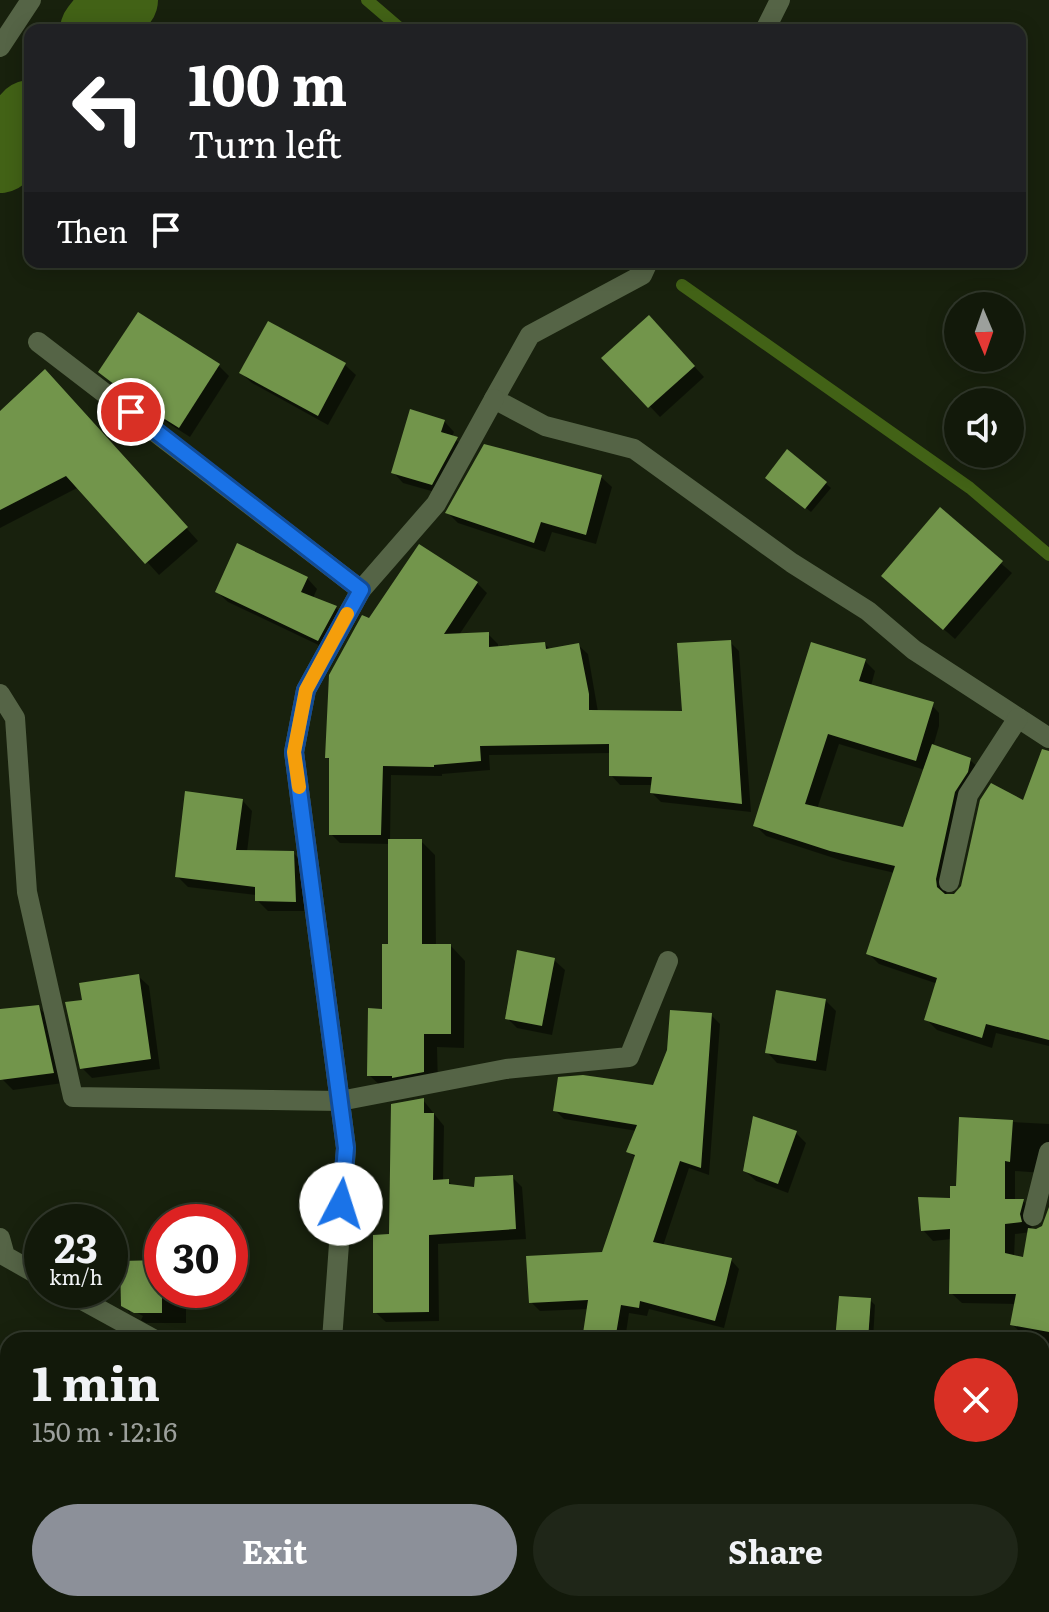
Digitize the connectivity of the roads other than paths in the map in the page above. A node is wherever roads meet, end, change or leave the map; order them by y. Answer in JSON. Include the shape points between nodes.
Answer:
{"nodes":[{"id":1,"x":31,"y":0,"type":"edge"},
{"id":2,"x":780,"y":0,"type":"edge"},
{"id":3,"x":768,"y":24,"type":"edge"},
{"id":4,"x":0,"y":47,"type":"edge"},
{"id":5,"x":645,"y":268,"type":"edge"},
{"id":6,"x":38,"y":342,"type":"dead end"},
{"id":7,"x":494,"y":399,"type":"junction"},
{"id":8,"x":361,"y":590,"type":"junction"},
{"id":9,"x":0,"y":694,"type":"edge"},
{"id":10,"x":1018,"y":718,"type":"junction"},
{"id":11,"x":1049,"y":738,"type":"edge"},
{"id":12,"x":949,"y":882,"type":"dead end"},
{"id":13,"x":668,"y":961,"type":"dead end"},
{"id":14,"x":340,"y":1101,"type":"junction"},
{"id":15,"x":1049,"y":1152,"type":"edge"},
{"id":16,"x":1033,"y":1216,"type":"dead end"},
{"id":17,"x":0,"y":1238,"type":"edge"},
{"id":18,"x":24,"y":1267,"type":"edge"},
{"id":19,"x":97,"y":1308,"type":"edge"},
{"id":20,"x":140,"y":1332,"type":"edge"},
{"id":21,"x":333,"y":1332,"type":"edge"}],
"edges":[{"from":1,"to":4,"type":"street"},
{"from":2,"to":3,"type":"street"},
{"from":5,"to":7,"type":"street","via":[[642,275],[530,335]]},
{"from":6,"to":8,"type":"street"},
{"from":7,"to":8,"type":"street","via":[[436,504]]},
{"from":7,"to":10,"type":"street","via":[[545,426],[634,449]]},
{"from":8,"to":14,"type":"street","via":[[306,690],[294,752]]},
{"from":9,"to":14,"type":"street","via":[[15,718],[27,892],[73,1097]]},
{"from":10,"to":11,"type":"street"},
{"from":10,"to":12,"type":"street","via":[[968,795]]},
{"from":13,"to":14,"type":"street","via":[[629,1057],[506,1069]]},
{"from":14,"to":21,"type":"street","via":[[346,1148]]},
{"from":15,"to":16,"type":"street"},
{"from":17,"to":18,"type":"street","via":[[5,1256]]},
{"from":19,"to":20,"type":"street"}]}
